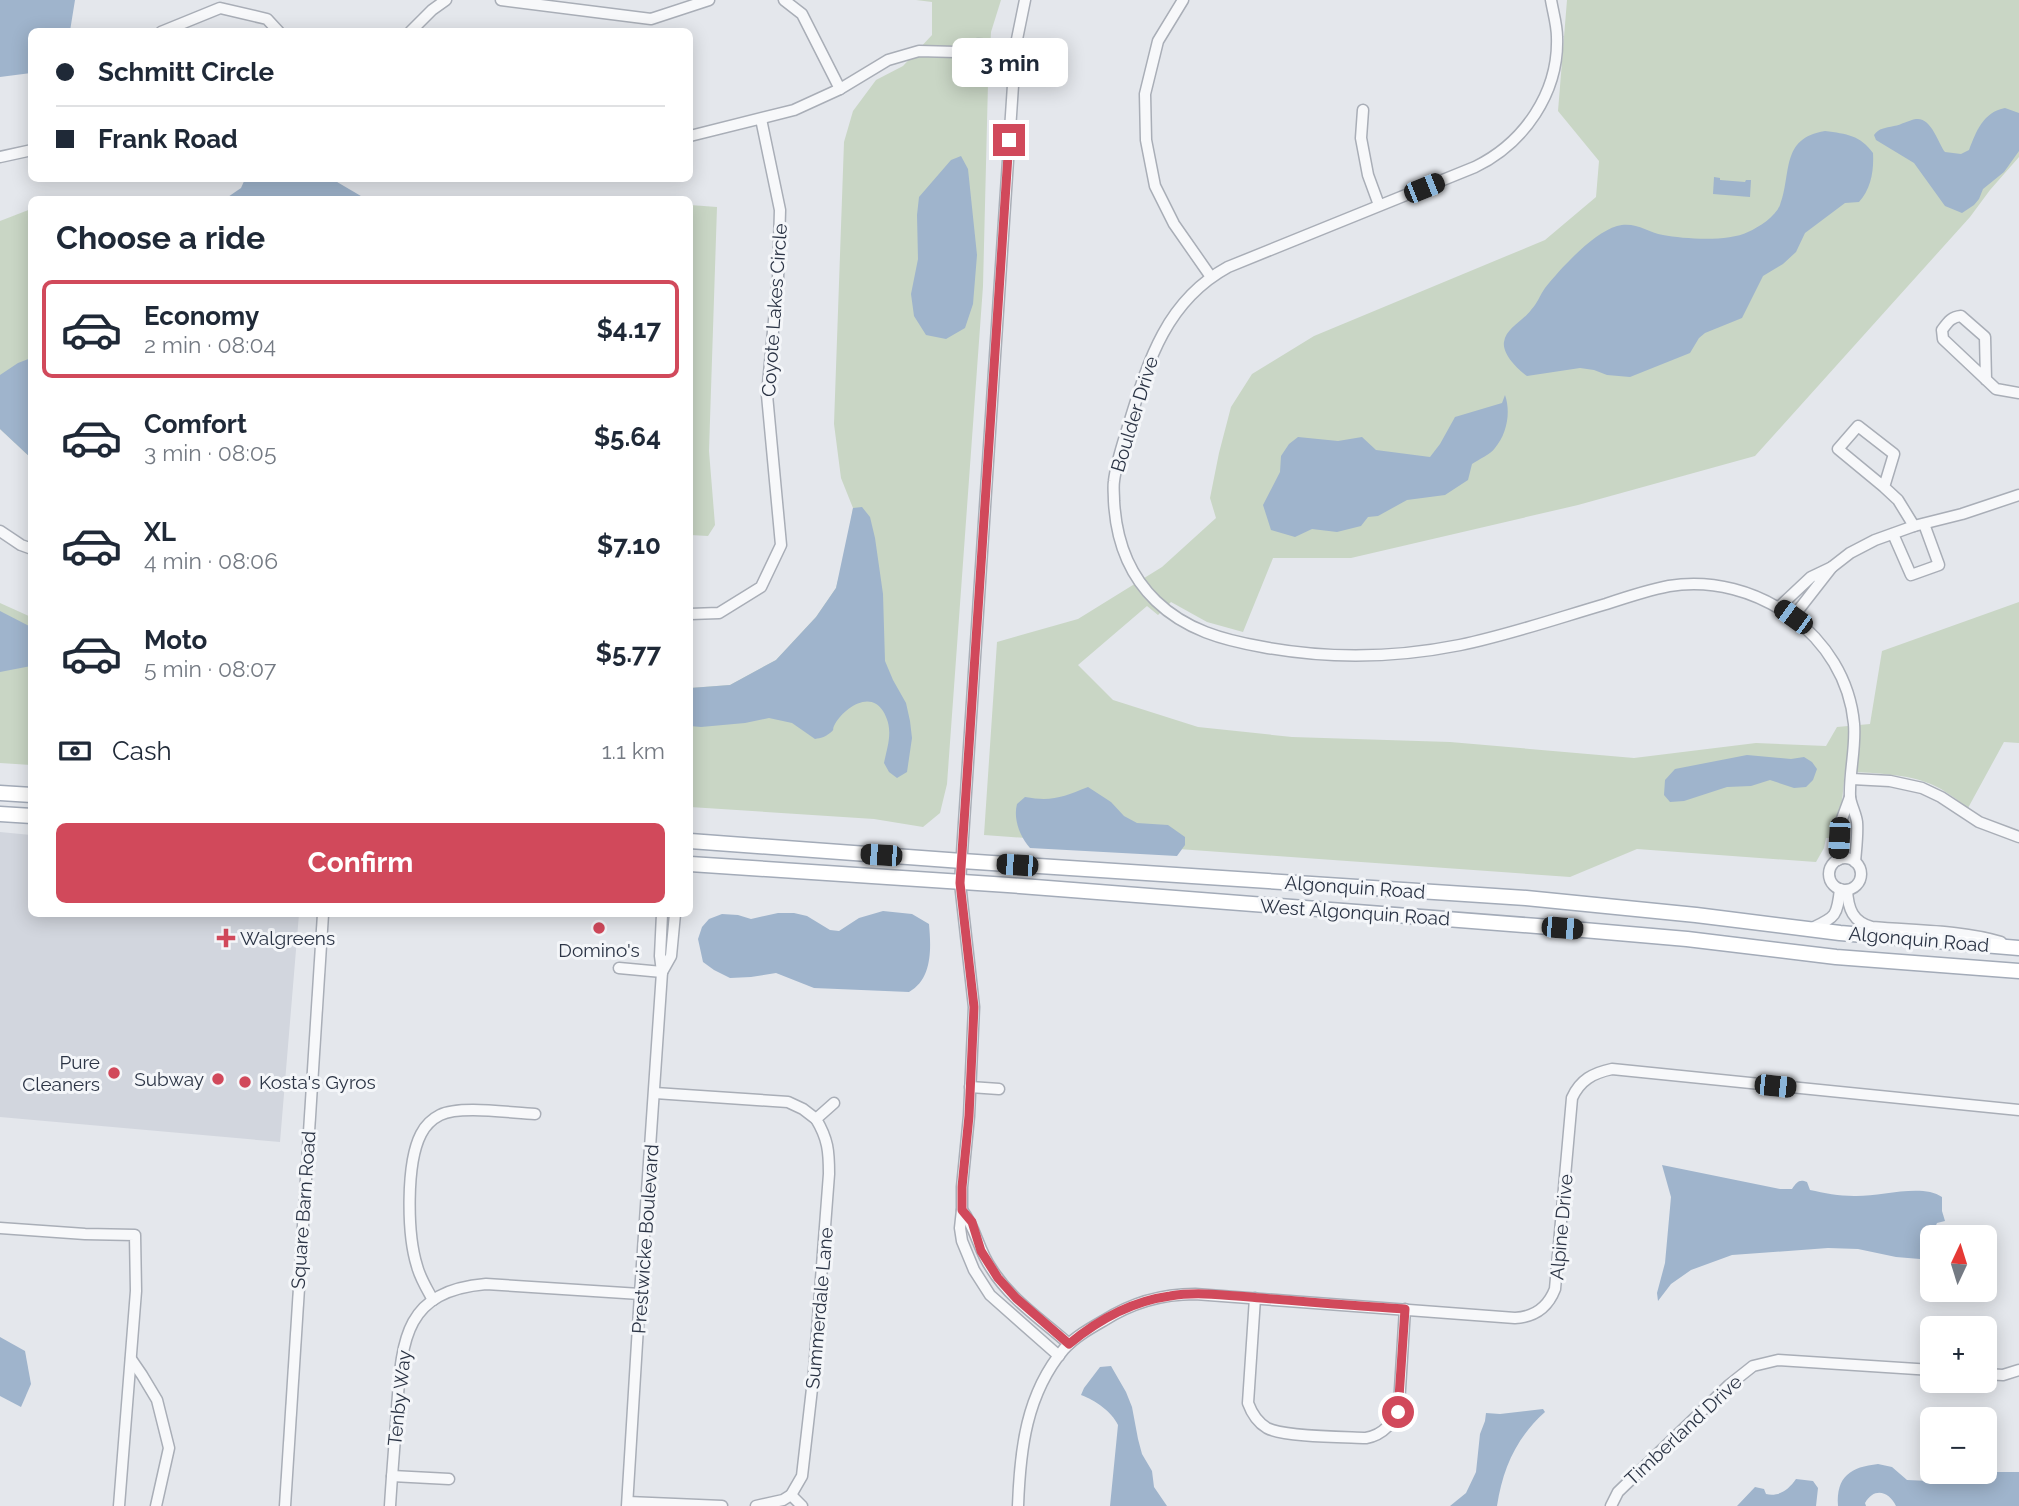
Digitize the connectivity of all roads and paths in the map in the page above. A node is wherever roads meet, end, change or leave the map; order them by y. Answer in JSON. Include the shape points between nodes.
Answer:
{"nodes":[{"id":1,"x":446,"y":0,"type":"edge"},
{"id":2,"x":501,"y":0,"type":"edge"},
{"id":3,"x":709,"y":0,"type":"edge"},
{"id":4,"x":784,"y":0,"type":"edge"},
{"id":5,"x":1025,"y":0,"type":"edge"},
{"id":6,"x":1183,"y":0,"type":"edge"},
{"id":7,"x":1551,"y":0,"type":"edge"},
{"id":8,"x":219,"y":4,"type":"edge"},
{"id":9,"x":169,"y":28,"type":"edge"},
{"id":10,"x":275,"y":28,"type":"edge"},
{"id":11,"x":414,"y":28,"type":"edge"},
{"id":12,"x":1016,"y":49,"type":"junction"},
{"id":13,"x":958,"y":50,"type":"junction"},
{"id":14,"x":1014,"y":70,"type":"junction"},
{"id":15,"x":840,"y":89,"type":"junction"},
{"id":16,"x":1363,"y":110,"type":"dead end"},
{"id":17,"x":761,"y":119,"type":"junction"},
{"id":18,"x":693,"y":134,"type":"edge"},
{"id":19,"x":28,"y":151,"type":"edge"},
{"id":20,"x":0,"y":157,"type":"edge"},
{"id":21,"x":1379,"y":205,"type":"junction"},
{"id":22,"x":1211,"y":277,"type":"junction"},
{"id":23,"x":1986,"y":380,"type":"junction"},
{"id":24,"x":2019,"y":393,"type":"edge"},
{"id":25,"x":1884,"y":487,"type":"junction"},
{"id":26,"x":2019,"y":495,"type":"edge"},
{"id":27,"x":1919,"y":525,"type":"junction"},
{"id":28,"x":0,"y":531,"type":"edge"},
{"id":29,"x":1893,"y":534,"type":"junction"},
{"id":30,"x":28,"y":548,"type":"edge"},
{"id":31,"x":1832,"y":567,"type":"junction"},
{"id":32,"x":1779,"y":607,"type":"junction"},
{"id":33,"x":693,"y":614,"type":"edge"},
{"id":34,"x":1793,"y":617,"type":"junction"},
{"id":35,"x":1852,"y":779,"type":"junction"},
{"id":36,"x":0,"y":793,"type":"edge"},
{"id":37,"x":28,"y":795,"type":"edge"},
{"id":38,"x":1850,"y":797,"type":"junction"},
{"id":39,"x":0,"y":814,"type":"edge"},
{"id":40,"x":28,"y":816,"type":"edge"},
{"id":41,"x":2019,"y":837,"type":"edge"},
{"id":42,"x":693,"y":841,"type":"edge"},
{"id":43,"x":1838,"y":860,"type":"junction"},
{"id":44,"x":962,"y":861,"type":"junction"},
{"id":45,"x":1855,"y":862,"type":"junction"},
{"id":46,"x":693,"y":866,"type":"edge"},
{"id":47,"x":960,"y":883,"type":"junction"},
{"id":48,"x":1844,"y":890,"type":"junction"},
{"id":49,"x":323,"y":917,"type":"edge"},
{"id":50,"x":662,"y":917,"type":"edge"},
{"id":51,"x":675,"y":917,"type":"edge"},
{"id":52,"x":1810,"y":929,"type":"junction"},
{"id":53,"x":2018,"y":948,"type":"edge"},
{"id":54,"x":619,"y":968,"type":"dead end"},
{"id":55,"x":2019,"y":971,"type":"edge"},
{"id":56,"x":662,"y":972,"type":"junction"},
{"id":57,"x":970,"y":1087,"type":"junction"},
{"id":58,"x":999,"y":1089,"type":"dead end"},
{"id":59,"x":655,"y":1093,"type":"junction"},
{"id":60,"x":834,"y":1103,"type":"dead end"},
{"id":61,"x":2019,"y":1110,"type":"edge"},
{"id":62,"x":535,"y":1114,"type":"dead end"},
{"id":63,"x":816,"y":1119,"type":"junction"},
{"id":64,"x":962,"y":1210,"type":"junction"},
{"id":65,"x":0,"y":1228,"type":"edge"},
{"id":66,"x":640,"y":1294,"type":"junction"},
{"id":67,"x":1255,"y":1298,"type":"junction"},
{"id":68,"x":433,"y":1300,"type":"junction"},
{"id":69,"x":1405,"y":1309,"type":"junction"},
{"id":70,"x":1069,"y":1344,"type":"junction"},
{"id":71,"x":1059,"y":1356,"type":"junction"},
{"id":72,"x":131,"y":1359,"type":"junction"},
{"id":73,"x":1920,"y":1369,"type":"edge"},
{"id":74,"x":2019,"y":1370,"type":"edge"},
{"id":75,"x":1997,"y":1375,"type":"edge"},
{"id":76,"x":392,"y":1475,"type":"junction"},
{"id":77,"x":449,"y":1479,"type":"dead end"},
{"id":78,"x":791,"y":1495,"type":"junction"},
{"id":79,"x":628,"y":1504,"type":"edge"},
{"id":80,"x":119,"y":1506,"type":"edge"},
{"id":81,"x":156,"y":1506,"type":"edge"},
{"id":82,"x":285,"y":1506,"type":"edge"},
{"id":83,"x":390,"y":1506,"type":"edge"},
{"id":84,"x":722,"y":1506,"type":"edge"},
{"id":85,"x":756,"y":1506,"type":"edge"},
{"id":86,"x":802,"y":1506,"type":"edge"},
{"id":87,"x":1018,"y":1506,"type":"edge"},
{"id":88,"x":1611,"y":1506,"type":"edge"}],
"edges":[{"from":1,"to":11,"type":"street"},
{"from":2,"to":3,"type":"street","via":[[651,19]]},
{"from":4,"to":15,"type":"street","via":[[803,14]]},
{"from":5,"to":12,"type":"street"},
{"from":6,"to":22,"type":"street","via":[[1158,41],[1145,94],[1146,140],[1156,186],[1174,224]]},
{"from":7,"to":21,"type":"street","name":"Boulder Drive","via":[[1558,34],[1556,63],[1546,94],[1523,131],[1482,164]]},
{"from":8,"to":9,"type":"street"},
{"from":8,"to":10,"type":"street","via":[[267,19]]},
{"from":12,"to":13,"type":"street","via":[[978,45]]},
{"from":12,"to":14,"type":"street"},
{"from":13,"to":14,"type":"street","via":[[969,65]]},
{"from":13,"to":15,"type":"street","via":[[919,51],[888,60]]},
{"from":14,"to":44,"type":"street"},
{"from":15,"to":17,"type":"street"},
{"from":16,"to":21,"type":"street","via":[[1361,138]]},
{"from":17,"to":18,"type":"street"},
{"from":17,"to":33,"type":"street","name":"Coyote Lakes Circle","via":[[780,210],[768,395],[780,545],[761,587],[719,613]]},
{"from":19,"to":20,"type":"street"},
{"from":21,"to":22,"type":"street","name":"Boulder Drive","via":[[1251,256]]},
{"from":22,"to":32,"type":"street","name":"Boulder Drive","via":[[1171,318],[1155,345],[1113,483],[1119,543],[1132,571],[1154,599],[1184,623],[1217,637],[1273,649],[1373,656],[1472,642],[1682,584],[1737,589]]},
{"from":23,"to":23,"type":"street","via":[[1943,339],[1942,330],[1954,317],[1961,316],[1986,337]]},
{"from":23,"to":24,"type":"street","via":[[1996,389]]},
{"from":25,"to":25,"type":"street","via":[[1894,454],[1858,426],[1838,449]]},
{"from":25,"to":27,"type":"street"},
{"from":26,"to":27,"type":"street"},
{"from":27,"to":29,"type":"street"},
{"from":27,"to":29,"type":"street","via":[[1939,565],[1911,575]]},
{"from":28,"to":30,"type":"street"},
{"from":29,"to":31,"type":"street","via":[[1850,553]]},
{"from":31,"to":32,"type":"street","via":[[1811,577]]},
{"from":31,"to":34,"type":"street"},
{"from":32,"to":34,"type":"street","name":"Boulder Drive"},
{"from":34,"to":35,"type":"street","name":"Boulder Drive","via":[[1819,643],[1844,686],[1854,727]]},
{"from":35,"to":38,"type":"street","name":"Boulder Drive"},
{"from":35,"to":41,"type":"street","via":[[1922,788],[1979,822]]},
{"from":36,"to":37,"type":"main road"},
{"from":38,"to":43,"type":"street","name":"Boulder Drive","via":[[1839,827]]},
{"from":38,"to":45,"type":"street","name":"Boulder Drive","via":[[1857,824]]},
{"from":39,"to":40,"type":"main road"},
{"from":42,"to":44,"type":"main road","name":"Algonquin Road"},
{"from":43,"to":45,"type":"street"},
{"from":43,"to":48,"type":"street","name":"Boulder Drive","via":[[1829,876],[1832,884]]},
{"from":44,"to":47,"type":"street"},
{"from":44,"to":52,"type":"main road","name":"Algonquin Road","via":[[1527,898]]},
{"from":45,"to":48,"type":"street","name":"Boulder Drive","via":[[1859,881]]},
{"from":46,"to":47,"type":"main road","name":"West Algonquin Road"},
{"from":47,"to":55,"type":"main road","name":"West Algonquin Road","via":[[1525,925]]},
{"from":47,"to":57,"type":"street","via":[[974,1007]]},
{"from":48,"to":52,"type":"street","name":"Boulder Drive","via":[[1836,914]]},
{"from":48,"to":53,"type":"street","name":"Boulder Drive","via":[[1853,916],[1864,925],[1983,937]]},
{"from":49,"to":82,"type":"street","name":"Square Barn Road"},
{"from":50,"to":56,"type":"street","name":"Prestwicke Boulevard"},
{"from":51,"to":56,"type":"street","name":"Prestwicke Boulevard","via":[[671,956]]},
{"from":52,"to":53,"type":"main road","name":"Algonquin Road"},
{"from":54,"to":56,"type":"street"},
{"from":56,"to":59,"type":"street","name":"Prestwicke Boulevard"},
{"from":57,"to":58,"type":"street"},
{"from":57,"to":64,"type":"street"},
{"from":59,"to":63,"type":"street","via":[[788,1102]]},
{"from":59,"to":66,"type":"street","name":"Prestwicke Boulevard"},
{"from":60,"to":63,"type":"street"},
{"from":61,"to":69,"type":"street","name":"Alpine Drive","via":[[1612,1069],[1597,1072],[1585,1079],[1572,1098],[1556,1282],[1548,1303],[1521,1318]]},
{"from":62,"to":68,"type":"street","via":[[448,1112],[421,1132],[413,1160],[410,1235],[419,1274]]},
{"from":63,"to":78,"type":"street","name":"Summerdale Lane","via":[[829,1150],[830,1174],[807,1443],[802,1476]]},
{"from":64,"to":70,"type":"street","via":[[998,1278]]},
{"from":64,"to":71,"type":"street","via":[[962,1241],[990,1295]]},
{"from":65,"to":72,"type":"street","via":[[135,1236]]},
{"from":66,"to":68,"type":"street","name":"Tenby Way","via":[[486,1284],[466,1286]]},
{"from":66,"to":79,"type":"street","name":"Prestwicke Boulevard"},
{"from":67,"to":69,"type":"street","name":"Alpine Drive"},
{"from":67,"to":69,"type":"street","via":[[1248,1403],[1263,1426],[1289,1433],[1366,1438],[1391,1424],[1399,1405]]},
{"from":67,"to":70,"type":"street","name":"Alpine Drive","via":[[1195,1294],[1158,1298],[1119,1312]]},
{"from":68,"to":76,"type":"street","name":"Tenby Way","via":[[415,1320],[403,1345]]},
{"from":70,"to":71,"type":"street","name":"Alpine Drive"},
{"from":71,"to":87,"type":"street","name":"Alpine Drive","via":[[1028,1419]]},
{"from":72,"to":80,"type":"street"},
{"from":72,"to":81,"type":"street","via":[[157,1400],[169,1448]]},
{"from":73,"to":88,"type":"street","name":"Timberland Drive","via":[[1778,1360],[1753,1366],[1618,1492]]},
{"from":74,"to":75,"type":"street"},
{"from":76,"to":77,"type":"street"},
{"from":76,"to":83,"type":"street","name":"Tenby Way"},
{"from":78,"to":85,"type":"street"},
{"from":78,"to":86,"type":"street"},
{"from":79,"to":84,"type":"street"}]}
